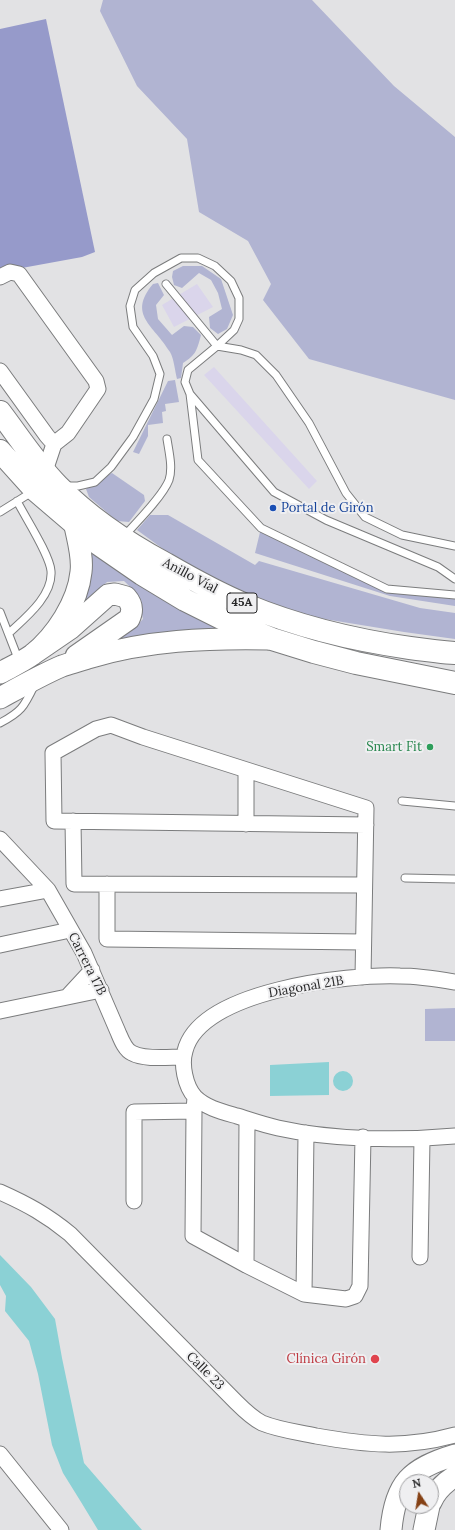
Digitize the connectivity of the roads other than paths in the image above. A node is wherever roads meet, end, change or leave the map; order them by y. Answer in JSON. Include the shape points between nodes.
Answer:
{"nodes":[{"id":1,"x":0,"y":277,"type":"edge"},
{"id":2,"x":166,"y":284,"type":"dead end"},
{"id":3,"x":217,"y":346,"type":"junction"},
{"id":4,"x":0,"y":371,"type":"edge"},
{"id":5,"x":190,"y":394,"type":"junction"},
{"id":6,"x":0,"y":412,"type":"edge"},
{"id":7,"x":167,"y":439,"type":"dead end"},
{"id":8,"x":54,"y":444,"type":"junction"},
{"id":9,"x":0,"y":451,"type":"edge"},
{"id":10,"x":46,"y":482,"type":"junction"},
{"id":11,"x":17,"y":501,"type":"junction"},
{"id":12,"x":0,"y":512,"type":"edge"},
{"id":13,"x":76,"y":526,"type":"junction"},
{"id":14,"x":123,"y":538,"type":"junction"},
{"id":15,"x":455,"y":546,"type":"edge"},
{"id":16,"x":455,"y":579,"type":"edge"},
{"id":17,"x":455,"y":595,"type":"edge"},
{"id":18,"x":0,"y":612,"type":"edge"},
{"id":19,"x":8,"y":633,"type":"junction"},
{"id":20,"x":272,"y":639,"type":"junction"},
{"id":21,"x":455,"y":653,"type":"edge"},
{"id":22,"x":26,"y":658,"type":"junction"},
{"id":23,"x":63,"y":666,"type":"junction"},
{"id":24,"x":0,"y":673,"type":"edge"},
{"id":25,"x":37,"y":678,"type":"junction"},
{"id":26,"x":455,"y":683,"type":"edge"},
{"id":27,"x":0,"y":698,"type":"edge"},
{"id":28,"x":0,"y":723,"type":"edge"},
{"id":29,"x":246,"y":771,"type":"junction"},
{"id":30,"x":402,"y":801,"type":"dead end"},
{"id":31,"x":455,"y":806,"type":"edge"},
{"id":32,"x":73,"y":821,"type":"junction"},
{"id":33,"x":246,"y":824,"type":"junction"},
{"id":34,"x":366,"y":826,"type":"junction"},
{"id":35,"x":0,"y":839,"type":"edge"},
{"id":36,"x":405,"y":878,"type":"dead end"},
{"id":37,"x":455,"y":879,"type":"edge"},
{"id":38,"x":107,"y":884,"type":"junction"},
{"id":39,"x":364,"y":885,"type":"junction"},
{"id":40,"x":48,"y":890,"type":"junction"},
{"id":41,"x":0,"y":899,"type":"edge"},
{"id":42,"x":70,"y":930,"type":"junction"},
{"id":43,"x":363,"y":942,"type":"junction"},
{"id":44,"x":0,"y":945,"type":"edge"},
{"id":45,"x":92,"y":970,"type":"junction"},
{"id":46,"x":363,"y":977,"type":"junction"},
{"id":47,"x":455,"y":982,"type":"edge"},
{"id":48,"x":101,"y":990,"type":"junction"},
{"id":49,"x":67,"y":997,"type":"junction"},
{"id":50,"x":0,"y":1011,"type":"edge"},
{"id":51,"x":183,"y":1057,"type":"junction"},
{"id":52,"x":194,"y":1104,"type":"junction"},
{"id":53,"x":247,"y":1120,"type":"junction"},
{"id":54,"x":306,"y":1133,"type":"junction"},
{"id":55,"x":455,"y":1136,"type":"edge"},
{"id":56,"x":363,"y":1137,"type":"junction"},
{"id":57,"x":422,"y":1139,"type":"junction"},
{"id":58,"x":0,"y":1192,"type":"edge"},
{"id":59,"x":134,"y":1201,"type":"dead end"},
{"id":60,"x":420,"y":1257,"type":"dead end"},
{"id":61,"x":246,"y":1265,"type":"junction"},
{"id":62,"x":304,"y":1294,"type":"junction"},
{"id":63,"x":455,"y":1435,"type":"edge"},
{"id":64,"x":0,"y":1454,"type":"edge"},
{"id":65,"x":455,"y":1455,"type":"edge"},
{"id":66,"x":455,"y":1476,"type":"edge"},
{"id":67,"x":439,"y":1488,"type":"edge"},
{"id":68,"x":427,"y":1514,"type":"edge"},
{"id":69,"x":391,"y":1527,"type":"edge"},
{"id":70,"x":61,"y":1530,"type":"edge"},
{"id":71,"x":424,"y":1530,"type":"edge"}],
"edges":[{"from":1,"to":8,"type":"street","via":[[10,272],[19,274],[96,380],[98,389],[68,432]]},
{"from":2,"to":3,"type":"lane"},
{"from":3,"to":5,"type":"lane","via":[[188,370],[185,382]]},
{"from":3,"to":10,"type":"lane","via":[[234,330],[239,319],[238,298],[231,281],[215,266],[198,258],[181,258],[154,273],[135,290],[130,306],[133,327],[153,356],[160,374],[154,399],[133,437],[111,467],[95,482],[78,486]]},
{"from":3,"to":15,"type":"lane","via":[[256,354],[276,375],[309,424],[346,493],[365,517],[402,535]]},
{"from":4,"to":8,"type":"street"},
{"from":5,"to":16,"type":"lane","via":[[274,492],[326,520],[438,567]]},
{"from":5,"to":17,"type":"lane","via":[[198,460],[261,528],[387,589]]},
{"from":6,"to":10,"type":"highway","name":"Anillo Víal","number":"45A"},
{"from":7,"to":14,"type":"lane","via":[[171,466],[169,480]]},
{"from":8,"to":10,"type":"street"},
{"from":9,"to":10,"type":"highway","name":"Anillo Víal","number":"45A"},
{"from":10,"to":11,"type":"lane"},
{"from":10,"to":13,"type":"highway","name":"Anillo Víal","number":"45A"},
{"from":10,"to":14,"type":"highway","name":"Anillo Víal","number":"45A"},
{"from":11,"to":12,"type":"lane"},
{"from":11,"to":19,"type":"lane","via":[[45,553],[51,571],[41,601]]},
{"from":13,"to":20,"type":"highway","name":"Anillo Víal","number":"45A","via":[[110,552],[185,600]]},
{"from":13,"to":22,"type":"main road","via":[[81,571],[77,592],[62,622]]},
{"from":14,"to":21,"type":"highway","name":"Anillo Víal","number":"45A","via":[[201,583],[246,605],[292,622],[380,644]]},
{"from":18,"to":19,"type":"lane"},
{"from":19,"to":22,"type":"lane"},
{"from":20,"to":23,"type":"main road","via":[[180,640],[109,652]]},
{"from":20,"to":26,"type":"highway","name":"Anillo Víal","number":"45A","via":[[356,663]]},
{"from":22,"to":23,"type":"main road","via":[[71,628],[108,595],[126,597],[132,607],[129,620]]},
{"from":22,"to":24,"type":"main road"},
{"from":23,"to":25,"type":"main road"},
{"from":25,"to":27,"type":"main road"},
{"from":25,"to":28,"type":"lane","via":[[25,704],[16,715]]},
{"from":29,"to":32,"type":"street","via":[[111,725],[96,729],[53,753],[54,821]]},
{"from":29,"to":33,"type":"street"},
{"from":29,"to":34,"type":"street","via":[[366,808]]},
{"from":30,"to":31,"type":"lane"},
{"from":32,"to":33,"type":"street"},
{"from":32,"to":38,"type":"street","via":[[74,884]]},
{"from":33,"to":34,"type":"street"},
{"from":34,"to":39,"type":"street"},
{"from":35,"to":40,"type":"street","name":"Carrera 17B"},
{"from":36,"to":37,"type":"lane"},
{"from":38,"to":39,"type":"street"},
{"from":38,"to":43,"type":"street","via":[[107,939]]},
{"from":39,"to":43,"type":"street"},
{"from":40,"to":41,"type":"street"},
{"from":40,"to":42,"type":"street","name":"Carrera 17B"},
{"from":42,"to":44,"type":"street"},
{"from":42,"to":45,"type":"street","name":"Carrera 17B"},
{"from":43,"to":46,"type":"street"},
{"from":45,"to":48,"type":"street","name":"Carrera 17B"},
{"from":45,"to":49,"type":"street"},
{"from":46,"to":47,"type":"street","name":"Diagonal 21B","via":[[400,976]]},
{"from":46,"to":51,"type":"street","name":"Diagonal 21B","via":[[289,988],[243,1001],[208,1020],[195,1031],[186,1044]]},
{"from":48,"to":49,"type":"street"},
{"from":48,"to":51,"type":"street","name":"Carrera 17B","via":[[118,1032],[131,1053],[143,1057]]},
{"from":49,"to":50,"type":"street"},
{"from":51,"to":52,"type":"street"},
{"from":52,"to":53,"type":"street","via":[[208,1106]]},
{"from":52,"to":59,"type":"street","via":[[134,1112]]},
{"from":52,"to":61,"type":"street","via":[[193,1236]]},
{"from":53,"to":54,"type":"street"},
{"from":53,"to":61,"type":"street"},
{"from":54,"to":56,"type":"street"},
{"from":54,"to":62,"type":"street"},
{"from":55,"to":57,"type":"street"},
{"from":56,"to":57,"type":"street"},
{"from":56,"to":62,"type":"street","via":[[360,1286],[355,1296],[346,1299]]},
{"from":57,"to":60,"type":"street"},
{"from":58,"to":63,"type":"street","name":"Calle 23","via":[[49,1217],[70,1234],[236,1402],[261,1422],[283,1430],[378,1445],[409,1444]]},
{"from":61,"to":62,"type":"street"},
{"from":64,"to":70,"type":"street"},
{"from":65,"to":69,"type":"main road","via":[[422,1467],[411,1475],[402,1487],[396,1502]]},
{"from":66,"to":67,"type":"main road"},
{"from":68,"to":71,"type":"main road"}]}
